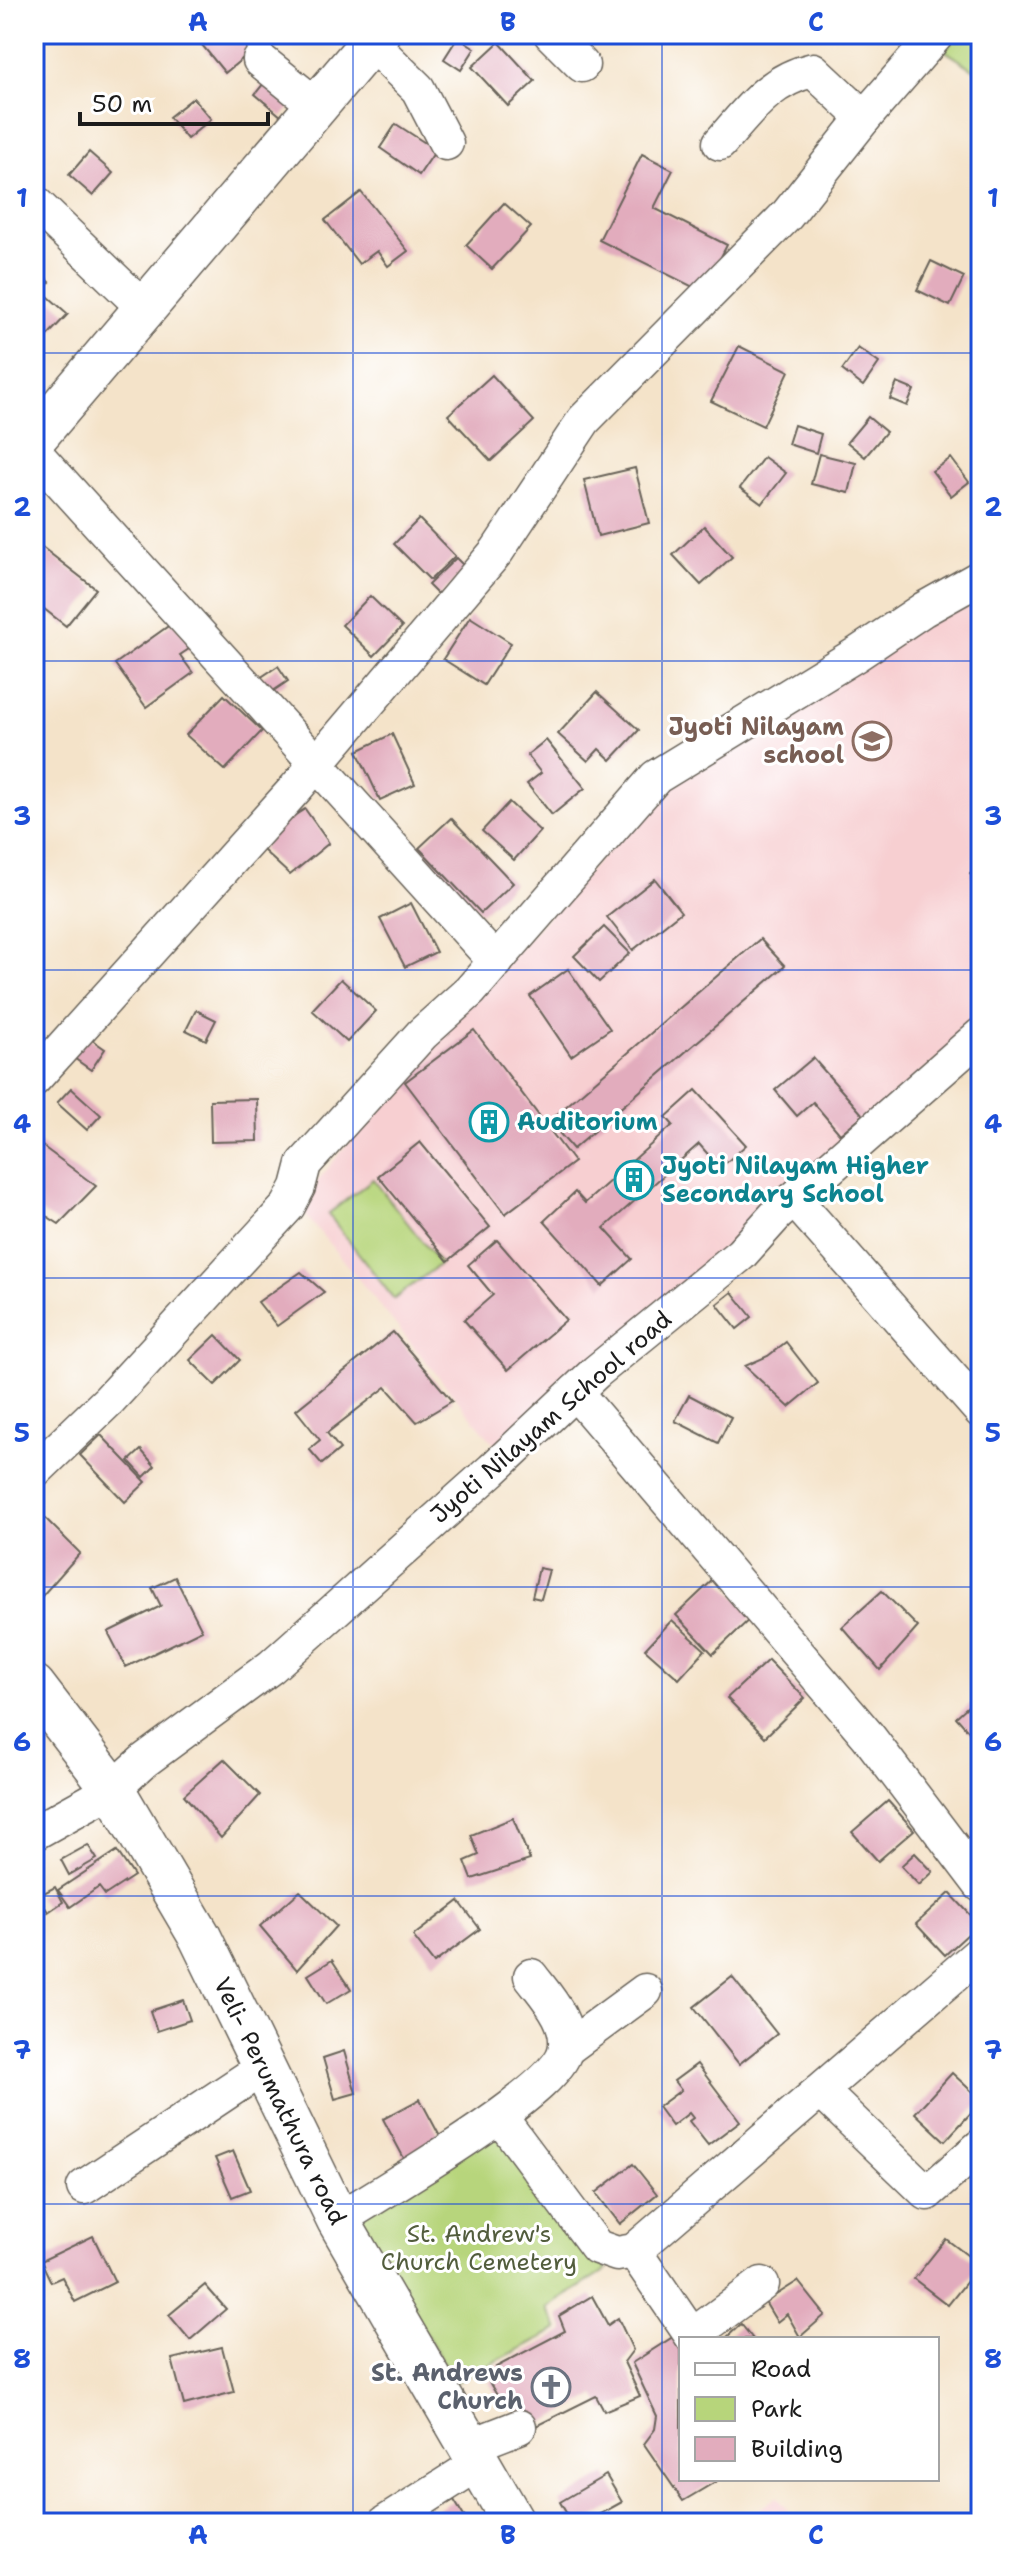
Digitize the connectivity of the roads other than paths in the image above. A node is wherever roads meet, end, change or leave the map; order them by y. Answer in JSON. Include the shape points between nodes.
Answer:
{"nodes":[{"id":1,"x":551,"y":34,"type":"edge"},
{"id":2,"x":937,"y":34,"type":"edge"},
{"id":3,"x":375,"y":38,"type":"edge"},
{"id":4,"x":260,"y":60,"type":"dead end"},
{"id":5,"x":582,"y":65,"type":"dead end"},
{"id":6,"x":317,"y":106,"type":"junction"},
{"id":7,"x":864,"y":118,"type":"junction"},
{"id":8,"x":446,"y":143,"type":"dead end"},
{"id":9,"x":720,"y":143,"type":"dead end"},
{"id":10,"x":34,"y":202,"type":"edge"},
{"id":11,"x":143,"y":311,"type":"junction"},
{"id":12,"x":34,"y":439,"type":"edge"},
{"id":13,"x":34,"y":452,"type":"edge"},
{"id":14,"x":981,"y":577,"type":"edge"},
{"id":15,"x":317,"y":763,"type":"junction"},
{"id":16,"x":496,"y":962,"type":"junction"},
{"id":17,"x":981,"y":1035,"type":"edge"},
{"id":18,"x":34,"y":1079,"type":"edge"},
{"id":19,"x":794,"y":1199,"type":"junction"},
{"id":20,"x":575,"y":1392,"type":"junction"},
{"id":21,"x":981,"y":1411,"type":"edge"},
{"id":22,"x":34,"y":1472,"type":"edge"},
{"id":23,"x":38,"y":1698,"type":"edge"},
{"id":24,"x":113,"y":1789,"type":"junction"},
{"id":25,"x":34,"y":1833,"type":"edge"},
{"id":26,"x":981,"y":1885,"type":"edge"},
{"id":27,"x":981,"y":1952,"type":"edge"},
{"id":28,"x":531,"y":1976,"type":"dead end"},
{"id":29,"x":645,"y":1991,"type":"dead end"},
{"id":30,"x":566,"y":2049,"type":"junction"},
{"id":31,"x":263,"y":2068,"type":"junction"},
{"id":32,"x":821,"y":2091,"type":"junction"},
{"id":33,"x":500,"y":2117,"type":"junction"},
{"id":34,"x":981,"y":2146,"type":"edge"},
{"id":35,"x":84,"y":2187,"type":"dead end"},
{"id":36,"x":338,"y":2220,"type":"junction"},
{"id":37,"x":634,"y":2251,"type":"junction"},
{"id":38,"x":762,"y":2284,"type":"dead end"},
{"id":39,"x":692,"y":2337,"type":"edge"},
{"id":40,"x":694,"y":2337,"type":"edge"},
{"id":41,"x":519,"y":2427,"type":"dead end"},
{"id":42,"x":474,"y":2454,"type":"junction"},
{"id":43,"x":385,"y":2523,"type":"edge"},
{"id":44,"x":514,"y":2523,"type":"edge"}],
"edges":[{"from":1,"to":5,"type":"street"},
{"from":2,"to":7,"type":"street"},
{"from":3,"to":6,"type":"main road"},
{"from":3,"to":8,"type":"street","via":[[418,89]]},
{"from":4,"to":6,"type":"street"},
{"from":6,"to":11,"type":"main road"},
{"from":7,"to":9,"type":"street","via":[[813,70],[765,92]]},
{"from":7,"to":15,"type":"street","via":[[787,215],[584,420],[497,551]]},
{"from":10,"to":11,"type":"street"},
{"from":11,"to":12,"type":"main road"},
{"from":13,"to":15,"type":"street"},
{"from":14,"to":16,"type":"street","via":[[656,777]]},
{"from":15,"to":16,"type":"street"},
{"from":15,"to":18,"type":"street"},
{"from":16,"to":22,"type":"street","via":[[422,1034],[304,1164],[288,1206],[109,1400]]},
{"from":17,"to":19,"type":"street","name":"Jyoti Nilayam School road"},
{"from":19,"to":20,"type":"street","name":"Jyoti Nilayam School road","via":[[741,1254]]},
{"from":19,"to":21,"type":"street"},
{"from":20,"to":24,"type":"street","name":"Jyoti Nilayam School road","via":[[271,1667]]},
{"from":20,"to":26,"type":"street","via":[[868,1736]]},
{"from":23,"to":24,"type":"main road","name":"Veli- Perumathura road"},
{"from":24,"to":25,"type":"street","name":"Jyoti Nilayam School road"},
{"from":24,"to":31,"type":"main road","name":"Veli- Perumathura road","via":[[200,1937]]},
{"from":27,"to":32,"type":"street"},
{"from":28,"to":30,"type":"street","via":[[562,2018]]},
{"from":29,"to":30,"type":"street"},
{"from":30,"to":33,"type":"street","via":[[557,2068]]},
{"from":31,"to":35,"type":"street"},
{"from":31,"to":36,"type":"main road","name":"Veli- Perumathura road"},
{"from":32,"to":34,"type":"street","via":[[927,2193]]},
{"from":32,"to":37,"type":"street"},
{"from":33,"to":36,"type":"street"},
{"from":33,"to":37,"type":"street","via":[[597,2247],[617,2254]]},
{"from":36,"to":42,"type":"main road","name":"Veli- Perumathura road"},
{"from":37,"to":39,"type":"street"},
{"from":38,"to":40,"type":"street"},
{"from":41,"to":42,"type":"street"},
{"from":42,"to":43,"type":"street"},
{"from":42,"to":44,"type":"main road","name":"Veli- Perumathura road"}]}
